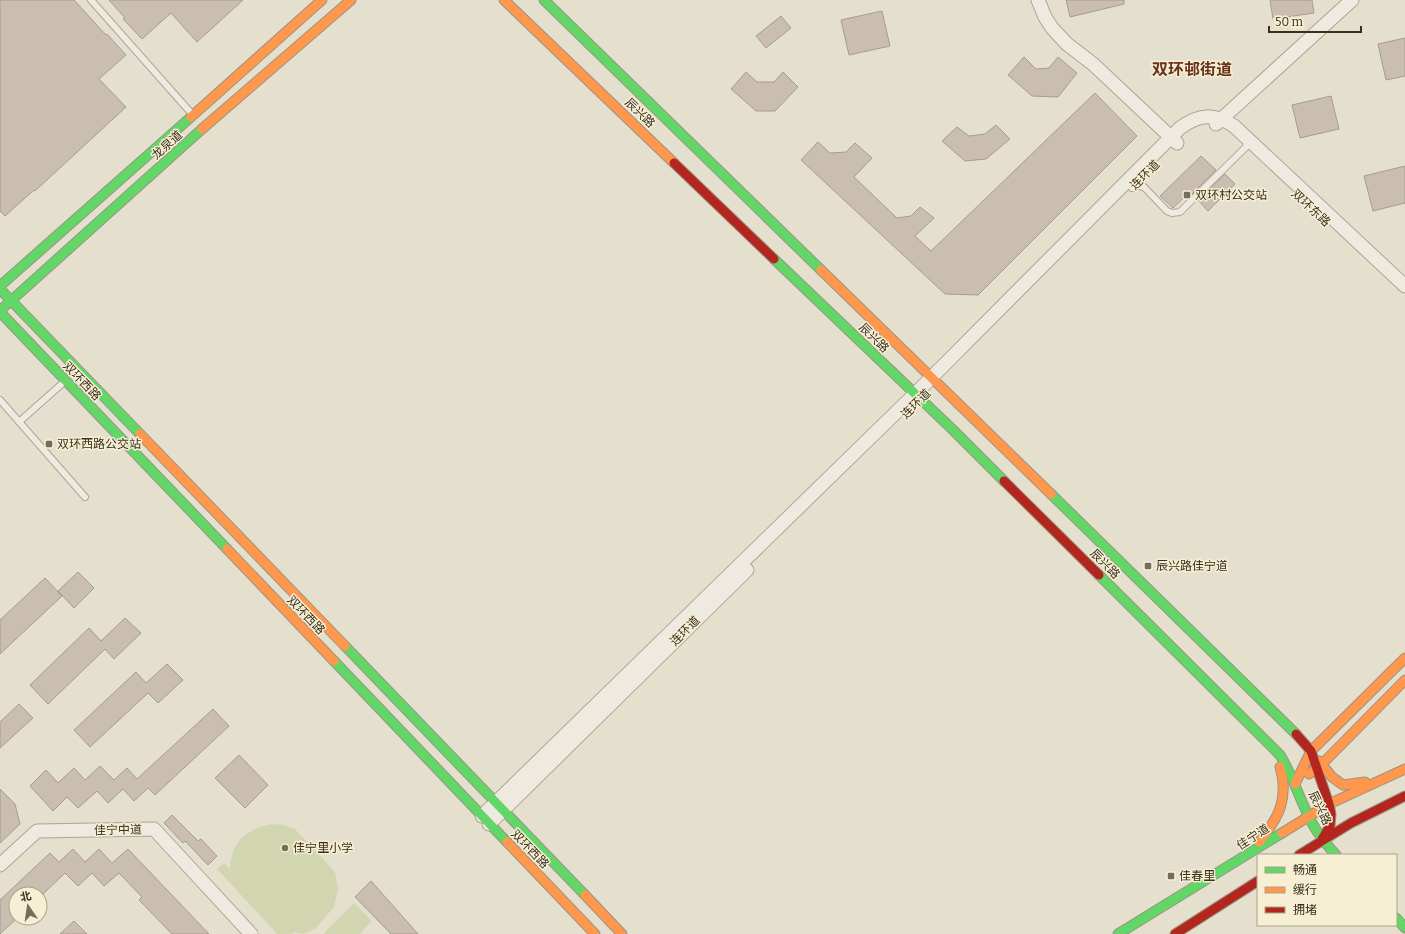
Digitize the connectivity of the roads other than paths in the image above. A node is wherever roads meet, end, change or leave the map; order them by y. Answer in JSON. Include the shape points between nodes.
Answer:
{"nodes":[{"id":1,"x":91,"y":0,"type":"edge"},
{"id":2,"x":322,"y":0,"type":"edge"},
{"id":3,"x":351,"y":0,"type":"edge"},
{"id":4,"x":504,"y":0,"type":"edge"},
{"id":5,"x":544,"y":0,"type":"edge"},
{"id":6,"x":1038,"y":0,"type":"edge"},
{"id":7,"x":1352,"y":0,"type":"edge"},
{"id":8,"x":199,"y":121,"type":"junction"},
{"id":9,"x":1219,"y":122,"type":"junction"},
{"id":10,"x":1173,"y":140,"type":"junction"},
{"id":11,"x":1245,"y":143,"type":"junction"},
{"id":12,"x":1132,"y":188,"type":"junction"},
{"id":13,"x":1405,"y":286,"type":"edge"},
{"id":14,"x":0,"y":288,"type":"edge"},
{"id":15,"x":1405,"y":294,"type":"edge"},
{"id":16,"x":11,"y":300,"type":"junction"},
{"id":17,"x":0,"y":312,"type":"edge"},
{"id":18,"x":934,"y":380,"type":"junction"},
{"id":19,"x":65,"y":381,"type":"junction"},
{"id":20,"x":918,"y":396,"type":"junction"},
{"id":21,"x":0,"y":400,"type":"edge"},
{"id":22,"x":19,"y":422,"type":"junction"},
{"id":23,"x":85,"y":497,"type":"dead end"},
{"id":24,"x":1405,"y":658,"type":"edge"},
{"id":25,"x":1405,"y":680,"type":"edge"},
{"id":26,"x":1271,"y":746,"type":"junction"},
{"id":27,"x":1311,"y":751,"type":"junction"},
{"id":28,"x":1321,"y":767,"type":"junction"},
{"id":29,"x":1405,"y":769,"type":"edge"},
{"id":30,"x":1387,"y":777,"type":"junction"},
{"id":31,"x":1321,"y":778,"type":"junction"},
{"id":32,"x":1295,"y":784,"type":"junction"},
{"id":33,"x":1405,"y":796,"type":"edge"},
{"id":34,"x":1329,"y":804,"type":"junction"},
{"id":35,"x":500,"y":806,"type":"junction"},
{"id":36,"x":1319,"y":809,"type":"junction"},
{"id":37,"x":1308,"y":816,"type":"junction"},
{"id":38,"x":486,"y":820,"type":"junction"},
{"id":39,"x":1326,"y":836,"type":"junction"},
{"id":40,"x":1300,"y":854,"type":"edge"},
{"id":41,"x":1335,"y":854,"type":"edge"},
{"id":42,"x":1246,"y":856,"type":"junction"},
{"id":43,"x":0,"y":865,"type":"edge"},
{"id":44,"x":1257,"y":882,"type":"edge"},
{"id":45,"x":1397,"y":919,"type":"edge"},
{"id":46,"x":1405,"y":928,"type":"edge"},
{"id":47,"x":251,"y":934,"type":"edge"},
{"id":48,"x":595,"y":934,"type":"edge"},
{"id":49,"x":622,"y":934,"type":"edge"},
{"id":50,"x":1118,"y":934,"type":"edge"},
{"id":51,"x":1175,"y":934,"type":"edge"}],
"edges":[{"from":1,"to":8,"type":"lane"},
{"from":2,"to":8,"type":"main road","name":"龙泉道"},
{"from":3,"to":8,"type":"main road","name":"龙泉道"},
{"from":4,"to":20,"type":"main road","name":"辰兴路"},
{"from":5,"to":18,"type":"main road","name":"辰兴路"},
{"from":6,"to":10,"type":"street","via":[[1052,28],[1067,44],[1093,64]]},
{"from":7,"to":9,"type":"street"},
{"from":8,"to":14,"type":"main road","name":"龙泉道"},
{"from":8,"to":16,"type":"main road","name":"龙泉道"},
{"from":9,"to":10,"type":"street","via":[[1208,116],[1192,120],[1180,128]]},
{"from":9,"to":11,"type":"street","name":"双环东路","via":[[1234,126]]},
{"from":10,"to":12,"type":"street","name":"连环道"},
{"from":10,"to":18,"type":"street"},
{"from":11,"to":12,"type":"lane","via":[[1180,212],[1167,211],[1144,187]]},
{"from":11,"to":13,"type":"street","name":"双环东路"},
{"from":11,"to":15,"type":"street","name":"双环东路"},
{"from":12,"to":18,"type":"street","name":"连环道"},
{"from":14,"to":16,"type":"main road","name":"双环西路"},
{"from":16,"to":17,"type":"main road","name":"龙泉道"},
{"from":16,"to":35,"type":"main road","name":"双环西路"},
{"from":17,"to":19,"type":"main road","name":"双环西路"},
{"from":18,"to":20,"type":"street","name":"连环道"},
{"from":18,"to":27,"type":"main road","name":"辰兴路","via":[[1298,735]]},
{"from":19,"to":22,"type":"lane"},
{"from":19,"to":38,"type":"main road","name":"双环西路"},
{"from":20,"to":26,"type":"main road","name":"辰兴路"},
{"from":20,"to":35,"type":"street","name":"连环道"},
{"from":21,"to":22,"type":"lane"},
{"from":22,"to":23,"type":"lane"},
{"from":24,"to":27,"type":"main road"},
{"from":25,"to":28,"type":"main road","via":[[1336,748]]},
{"from":26,"to":32,"type":"main road","name":"辰兴路","via":[[1287,765]]},
{"from":26,"to":42,"type":"main road","via":[[1284,781],[1283,802],[1267,833]]},
{"from":27,"to":28,"type":"main road","name":"辰兴路"},
{"from":27,"to":32,"type":"main road"},
{"from":28,"to":30,"type":"main road","via":[[1343,785]]},
{"from":28,"to":31,"type":"main road","name":"辰兴路"},
{"from":28,"to":32,"type":"main road"},
{"from":29,"to":30,"type":"main road","name":"佳宁道"},
{"from":30,"to":34,"type":"main road","name":"佳宁道"},
{"from":31,"to":34,"type":"main road","name":"辰兴路"},
{"from":31,"to":36,"type":"main road"},
{"from":32,"to":37,"type":"main road","name":"辰兴路"},
{"from":33,"to":39,"type":"main road"},
{"from":34,"to":36,"type":"main road","name":"佳宁道"},
{"from":34,"to":39,"type":"main road","name":"辰兴路","via":[[1330,826]]},
{"from":35,"to":38,"type":"street","name":"连环道"},
{"from":35,"to":49,"type":"main road","name":"双环西路"},
{"from":36,"to":37,"type":"main road","name":"佳宁道"},
{"from":36,"to":39,"type":"main road"},
{"from":37,"to":39,"type":"main road","name":"辰兴路"},
{"from":37,"to":42,"type":"main road","name":"佳宁道"},
{"from":38,"to":48,"type":"main road","name":"双环西路"},
{"from":39,"to":40,"type":"main road"},
{"from":39,"to":41,"type":"main road"},
{"from":42,"to":50,"type":"main road","name":"佳宁道"},
{"from":43,"to":47,"type":"street","name":"佳宁中道","via":[[37,830],[154,829]]},
{"from":44,"to":51,"type":"main road"},
{"from":45,"to":46,"type":"main road"}]}
